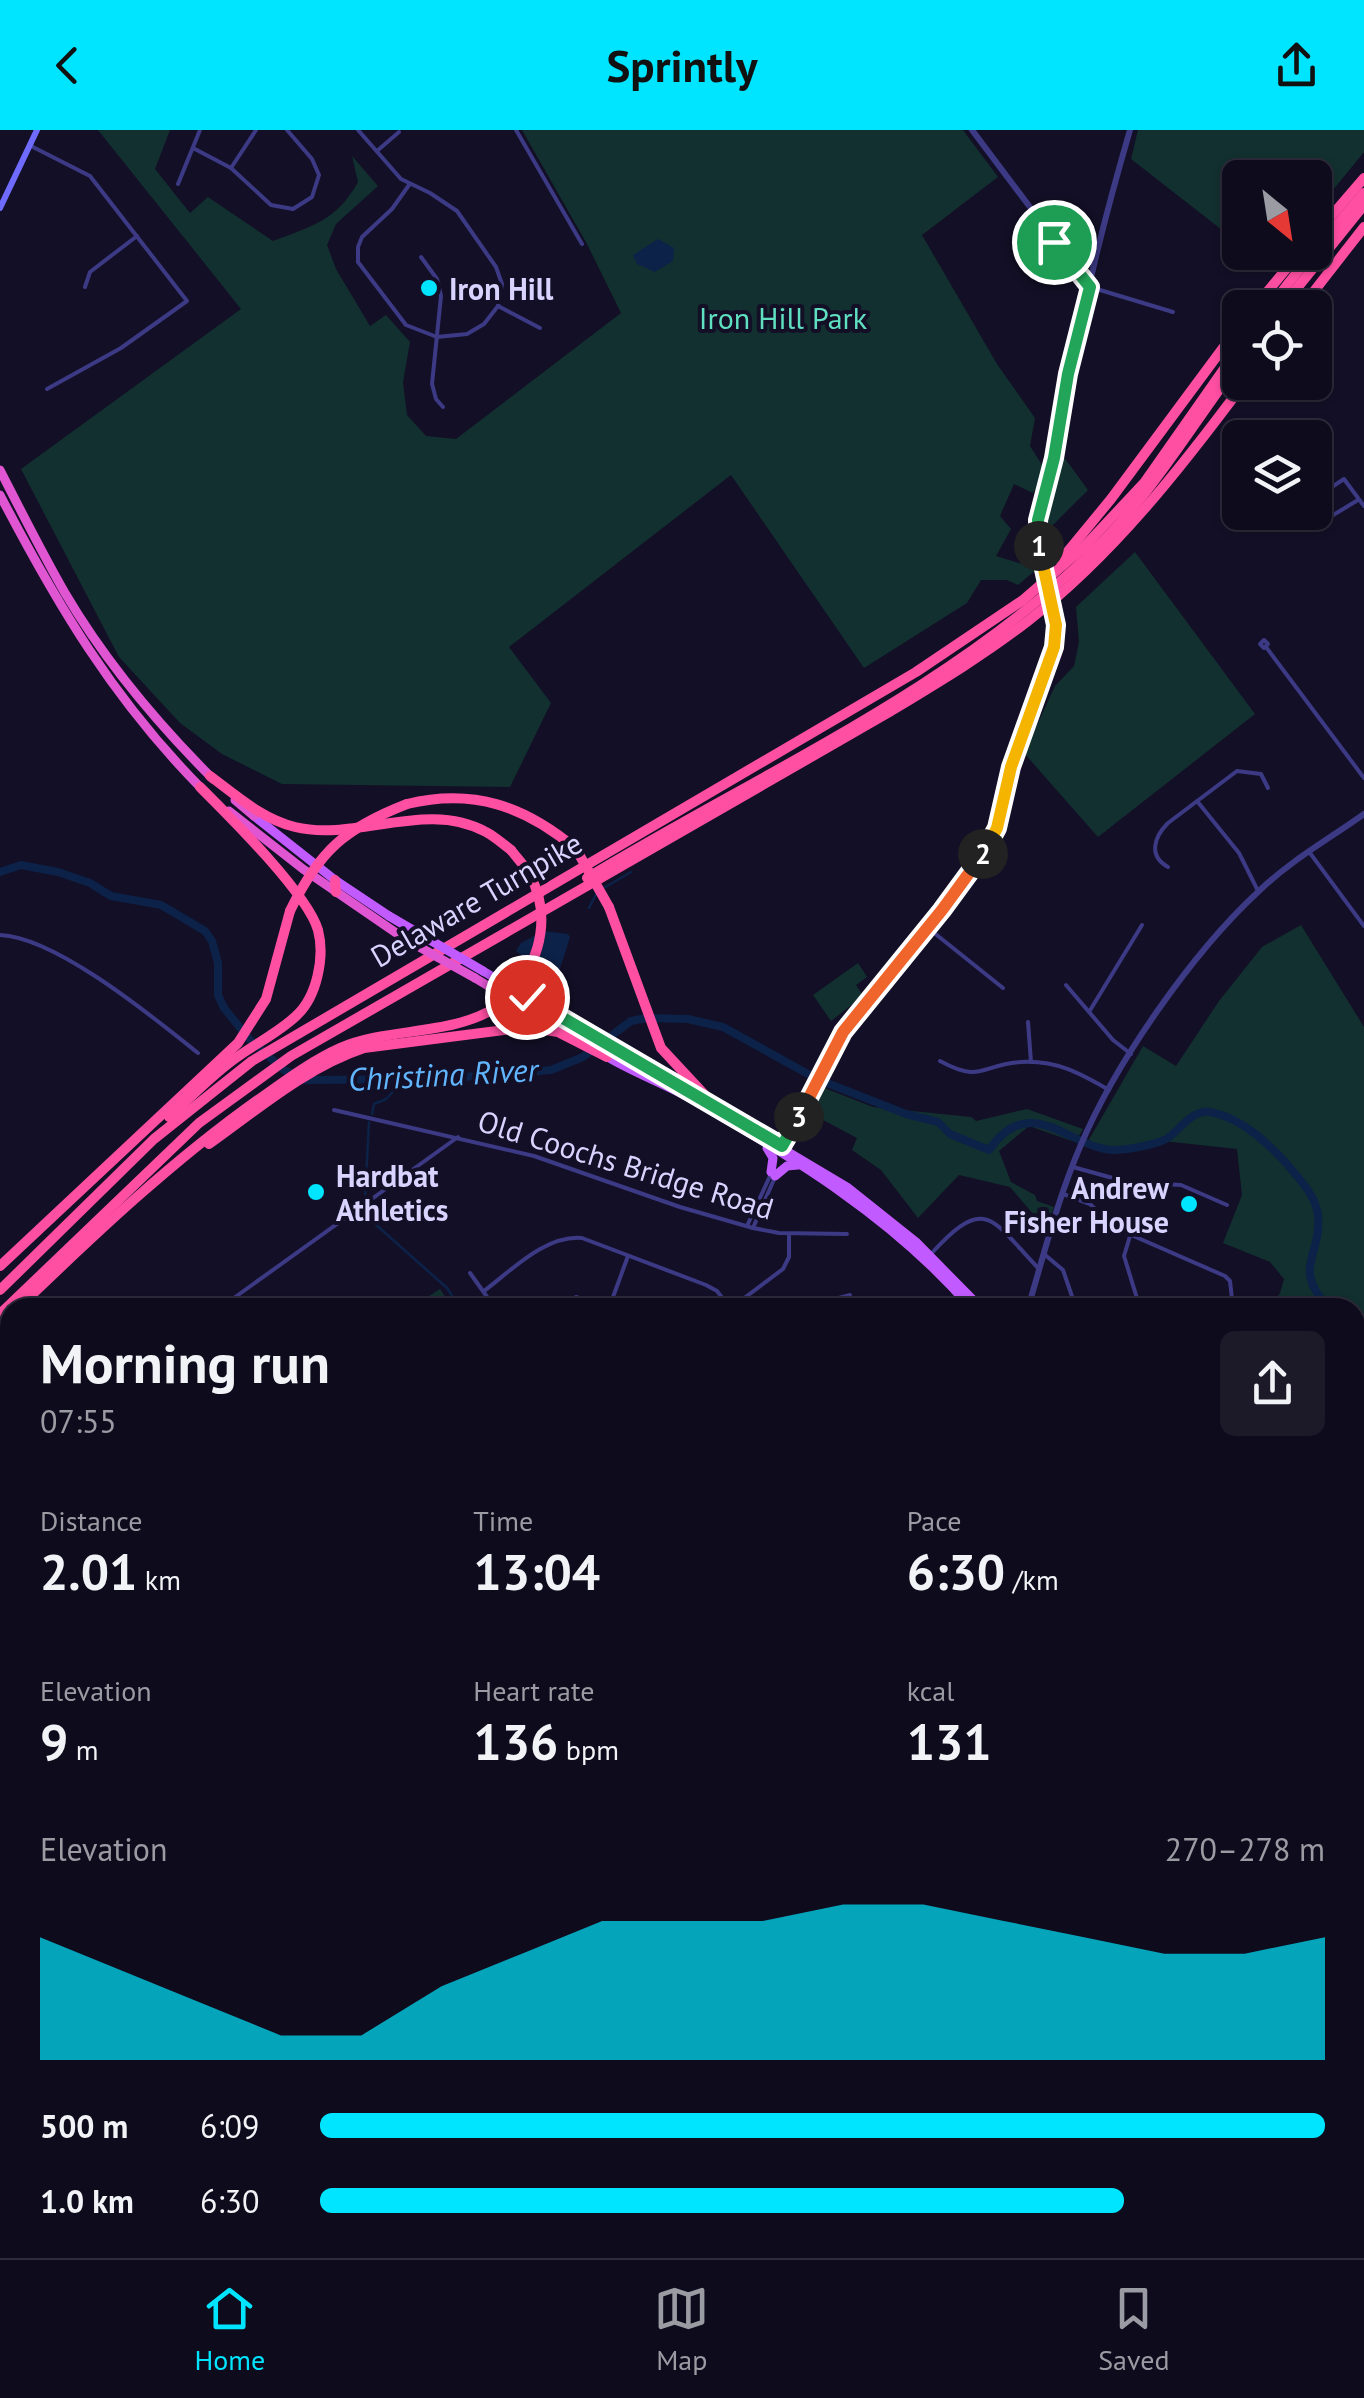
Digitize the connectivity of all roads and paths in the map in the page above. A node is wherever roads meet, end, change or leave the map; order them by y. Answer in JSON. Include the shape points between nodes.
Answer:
{"nodes":[{"id":1,"x":38,"y":130,"type":"edge"},
{"id":2,"x":200,"y":130,"type":"edge"},
{"id":3,"x":256,"y":130,"type":"edge"},
{"id":4,"x":287,"y":130,"type":"edge"},
{"id":5,"x":358,"y":130,"type":"edge"},
{"id":6,"x":516,"y":130,"type":"edge"},
{"id":7,"x":972,"y":130,"type":"edge"},
{"id":8,"x":1130,"y":130,"type":"edge"},
{"id":9,"x":399,"y":132,"type":"edge"},
{"id":10,"x":30,"y":145,"type":"junction"},
{"id":11,"x":193,"y":148,"type":"junction"},
{"id":12,"x":376,"y":152,"type":"junction"},
{"id":13,"x":231,"y":168,"type":"junction"},
{"id":14,"x":1364,"y":178,"type":"edge"},
{"id":15,"x":178,"y":184,"type":"dead end"},
{"id":16,"x":410,"y":185,"type":"junction"},
{"id":17,"x":1364,"y":193,"type":"edge"},
{"id":18,"x":1364,"y":206,"type":"edge"},
{"id":19,"x":0,"y":208,"type":"edge"},
{"id":20,"x":1332,"y":215,"type":"edge"},
{"id":21,"x":1364,"y":227,"type":"edge"},
{"id":22,"x":1332,"y":230,"type":"edge"},
{"id":23,"x":137,"y":236,"type":"junction"},
{"id":24,"x":582,"y":244,"type":"dead end"},
{"id":25,"x":421,"y":257,"type":"dead end"},
{"id":26,"x":1285,"y":270,"type":"edge"},
{"id":27,"x":1299,"y":270,"type":"edge"},
{"id":28,"x":85,"y":287,"type":"dead end"},
{"id":29,"x":1090,"y":287,"type":"junction"},
{"id":30,"x":1269,"y":290,"type":"edge"},
{"id":31,"x":1283,"y":290,"type":"edge"},
{"id":32,"x":1296,"y":290,"type":"edge"},
{"id":33,"x":1315,"y":290,"type":"edge"},
{"id":34,"x":498,"y":306,"type":"junction"},
{"id":35,"x":1173,"y":312,"type":"dead end"},
{"id":36,"x":540,"y":328,"type":"dead end"},
{"id":37,"x":437,"y":337,"type":"junction"},
{"id":38,"x":1222,"y":349,"type":"edge"},
{"id":39,"x":1222,"y":372,"type":"edge"},
{"id":40,"x":1222,"y":386,"type":"edge"},
{"id":41,"x":47,"y":389,"type":"dead end"},
{"id":42,"x":1230,"y":400,"type":"edge"},
{"id":43,"x":443,"y":407,"type":"dead end"},
{"id":44,"x":0,"y":470,"type":"edge"},
{"id":45,"x":1332,"y":487,"type":"edge"},
{"id":46,"x":0,"y":495,"type":"edge"},
{"id":47,"x":1358,"y":500,"type":"junction"},
{"id":48,"x":1364,"y":506,"type":"edge"},
{"id":49,"x":1332,"y":515,"type":"edge"},
{"id":50,"x":1016,"y":603,"type":"junction"},
{"id":51,"x":1266,"y":648,"type":"dead end"},
{"id":52,"x":210,"y":776,"type":"junction"},
{"id":53,"x":1364,"y":778,"type":"edge"},
{"id":54,"x":200,"y":788,"type":"junction"},
{"id":55,"x":1268,"y":788,"type":"dead end"},
{"id":56,"x":1197,"y":800,"type":"junction"},
{"id":57,"x":1364,"y":814,"type":"edge"},
{"id":58,"x":254,"y":816,"type":"joint"},
{"id":59,"x":1310,"y":852,"type":"junction"},
{"id":60,"x":1168,"y":867,"type":"dead end"},
{"id":61,"x":336,"y":886,"type":"junction"},
{"id":62,"x":1258,"y":892,"type":"junction"},
{"id":63,"x":532,"y":914,"type":"junction"},
{"id":64,"x":1142,"y":925,"type":"dead end"},
{"id":65,"x":1364,"y":926,"type":"edge"},
{"id":66,"x":928,"y":928,"type":"junction"},
{"id":67,"x":0,"y":935,"type":"edge"},
{"id":68,"x":479,"y":974,"type":"junction"},
{"id":69,"x":1066,"y":986,"type":"dead end"},
{"id":70,"x":1003,"y":988,"type":"dead end"},
{"id":71,"x":513,"y":1000,"type":"joint"},
{"id":72,"x":1088,"y":1012,"type":"junction"},
{"id":73,"x":1028,"y":1022,"type":"dead end"},
{"id":74,"x":587,"y":1042,"type":"junction"},
{"id":75,"x":364,"y":1044,"type":"junction"},
{"id":76,"x":245,"y":1051,"type":"junction"},
{"id":77,"x":198,"y":1054,"type":"dead end"},
{"id":78,"x":612,"y":1054,"type":"junction"},
{"id":79,"x":1131,"y":1054,"type":"junction"},
{"id":80,"x":940,"y":1060,"type":"dead end"},
{"id":81,"x":1031,"y":1062,"type":"junction"},
{"id":82,"x":1109,"y":1090,"type":"junction"},
{"id":83,"x":714,"y":1105,"type":"junction"},
{"id":84,"x":334,"y":1110,"type":"dead end"},
{"id":85,"x":458,"y":1137,"type":"junction"},
{"id":86,"x":762,"y":1142,"type":"junction"},
{"id":87,"x":783,"y":1151,"type":"junction"},
{"id":88,"x":799,"y":1165,"type":"junction"},
{"id":89,"x":1072,"y":1167,"type":"junction"},
{"id":90,"x":773,"y":1174,"type":"junction"},
{"id":91,"x":1063,"y":1194,"type":"junction"},
{"id":92,"x":1227,"y":1205,"type":"dead end"},
{"id":93,"x":746,"y":1226,"type":"junction"},
{"id":94,"x":753,"y":1228,"type":"junction"},
{"id":95,"x":789,"y":1234,"type":"junction"},
{"id":96,"x":847,"y":1234,"type":"dead end"},
{"id":97,"x":1130,"y":1234,"type":"junction"},
{"id":98,"x":1044,"y":1254,"type":"junction"},
{"id":99,"x":930,"y":1255,"type":"junction"},
{"id":100,"x":628,"y":1256,"type":"junction"},
{"id":101,"x":0,"y":1266,"type":"edge"},
{"id":102,"x":1039,"y":1269,"type":"junction"},
{"id":103,"x":470,"y":1273,"type":"dead end"},
{"id":104,"x":0,"y":1290,"type":"edge"},
{"id":105,"x":484,"y":1291,"type":"junction"},
{"id":106,"x":850,"y":1295,"type":"dead end"},
{"id":107,"x":17,"y":1298,"type":"edge"},
{"id":108,"x":29,"y":1298,"type":"edge"},
{"id":109,"x":234,"y":1298,"type":"edge"},
{"id":110,"x":489,"y":1298,"type":"edge"},
{"id":111,"x":612,"y":1298,"type":"edge"},
{"id":112,"x":722,"y":1298,"type":"edge"},
{"id":113,"x":744,"y":1298,"type":"edge"},
{"id":114,"x":844,"y":1298,"type":"edge"},
{"id":115,"x":960,"y":1298,"type":"edge"},
{"id":116,"x":971,"y":1298,"type":"edge"},
{"id":117,"x":1031,"y":1298,"type":"edge"},
{"id":118,"x":1073,"y":1298,"type":"edge"},
{"id":119,"x":1137,"y":1298,"type":"edge"},
{"id":120,"x":1232,"y":1298,"type":"edge"}],
"edges":[{"from":1,"to":10,"type":"main road"},
{"from":2,"to":11,"type":"street"},
{"from":3,"to":13,"type":"street"},
{"from":4,"to":13,"type":"street","via":[[319,175],[303,204],[271,205]]},
{"from":5,"to":12,"type":"street"},
{"from":6,"to":24,"type":"street"},
{"from":7,"to":29,"type":"street"},
{"from":8,"to":29,"type":"street"},
{"from":9,"to":12,"type":"street"},
{"from":10,"to":19,"type":"main road"},
{"from":10,"to":23,"type":"street","via":[[90,176]]},
{"from":11,"to":13,"type":"street"},
{"from":11,"to":15,"type":"street"},
{"from":12,"to":16,"type":"street"},
{"from":14,"to":20,"type":"highway"},
{"from":16,"to":34,"type":"street","via":[[456,211],[496,266],[502,284]]},
{"from":16,"to":37,"type":"street","via":[[362,237],[358,258],[396,316]]},
{"from":17,"to":22,"type":"highway"},
{"from":18,"to":32,"type":"highway"},
{"from":21,"to":33,"type":"highway"},
{"from":23,"to":28,"type":"street","via":[[90,272]]},
{"from":23,"to":41,"type":"street","via":[[187,300],[122,348]]},
{"from":25,"to":37,"type":"street","via":[[441,291]]},
{"from":26,"to":30,"type":"highway"},
{"from":27,"to":31,"type":"highway"},
{"from":29,"to":35,"type":"street"},
{"from":29,"to":66,"type":"street","bridge":true,"via":[[1038,520],[1054,615],[1053,655],[1011,767],[994,835]]},
{"from":34,"to":36,"type":"street"},
{"from":34,"to":37,"type":"street","via":[[474,331]]},
{"from":37,"to":43,"type":"street","via":[[432,384]]},
{"from":38,"to":50,"type":"highway","name":"Delaware Turnpike","via":[[1086,531]]},
{"from":39,"to":50,"type":"highway","name":"Delaware Turnpike","via":[[1118,512]]},
{"from":40,"to":63,"type":"highway","name":"Delaware Turnpike","via":[[1123,521],[1010,624]]},
{"from":42,"to":63,"type":"highway","name":"Delaware Turnpike","via":[[1165,485],[1030,620],[886,714]]},
{"from":44,"to":52,"type":"highway","via":[[66,594],[117,670]]},
{"from":45,"to":47,"type":"street","via":[[1344,479]]},
{"from":46,"to":54,"type":"highway","via":[[55,600],[106,678]]},
{"from":47,"to":48,"type":"street"},
{"from":47,"to":49,"type":"street"},
{"from":50,"to":76,"type":"highway","name":"Delaware Turnpike","via":[[916,672],[279,1043]]},
{"from":51,"to":53,"type":"street"},
{"from":52,"to":58,"type":"highway"},
{"from":52,"to":75,"type":"highway","bridge":true,"via":[[267,819],[298,828],[454,821],[484,830],[530,875],[541,936],[523,981],[495,1008],[470,1020]]},
{"from":54,"to":61,"type":"highway","via":[[303,870]]},
{"from":54,"to":76,"type":"highway","via":[[246,832],[318,929],[317,978],[306,1005]]},
{"from":55,"to":56,"type":"street","via":[[1260,774],[1238,771]]},
{"from":56,"to":60,"type":"street","via":[[1157,837],[1156,856]]},
{"from":56,"to":62,"type":"street","via":[[1239,853]]},
{"from":57,"to":59,"type":"street"},
{"from":58,"to":61,"type":"main road"},
{"from":59,"to":62,"type":"street"},
{"from":59,"to":65,"type":"street"},
{"from":61,"to":68,"type":"main road","bridge":true},
{"from":61,"to":68,"type":"highway","bridge":true,"via":[[405,939]]},
{"from":62,"to":79,"type":"street","via":[[1178,982]]},
{"from":63,"to":107,"type":"highway","name":"Delaware Turnpike","via":[[292,1056],[193,1128]]},
{"from":64,"to":72,"type":"street"},
{"from":66,"to":70,"type":"street"},
{"from":66,"to":87,"type":"street","via":[[843,1032]]},
{"from":67,"to":77,"type":"street","via":[[76,964]]},
{"from":68,"to":71,"type":"highway"},
{"from":68,"to":74,"type":"main road"},
{"from":69,"to":72,"type":"street"},
{"from":71,"to":74,"type":"main road"},
{"from":72,"to":79,"type":"street"},
{"from":73,"to":81,"type":"street"},
{"from":74,"to":75,"type":"highway","via":[[528,1027]]},
{"from":74,"to":78,"type":"highway"},
{"from":75,"to":108,"type":"highway","via":[[323,1056],[153,1182]]},
{"from":76,"to":83,"type":"highway","bridge":true,"via":[[290,911],[334,844],[408,804],[444,798],[498,802],[576,848],[609,907],[656,1034]]},
{"from":76,"to":101,"type":"highway"},
{"from":76,"to":104,"type":"highway","via":[[119,1164],[112,1179]]},
{"from":78,"to":83,"type":"main road"},
{"from":78,"to":86,"type":"main road"},
{"from":79,"to":82,"type":"street"},
{"from":80,"to":81,"type":"street","via":[[969,1074]]},
{"from":81,"to":82,"type":"street","via":[[1070,1068]]},
{"from":82,"to":89,"type":"street"},
{"from":83,"to":87,"type":"main road"},
{"from":84,"to":85,"type":"street","name":"Old Coochs Bridge Road"},
{"from":85,"to":93,"type":"street","name":"Old Coochs Bridge Road"},
{"from":85,"to":109,"type":"street"},
{"from":86,"to":87,"type":"main road"},
{"from":86,"to":90,"type":"main road","via":[[773,1158]]},
{"from":87,"to":88,"type":"main road"},
{"from":87,"to":90,"type":"street"},
{"from":87,"to":99,"type":"main road","via":[[847,1187]]},
{"from":88,"to":90,"type":"main road"},
{"from":88,"to":115,"type":"main road","via":[[911,1246]]},
{"from":89,"to":91,"type":"street"},
{"from":89,"to":92,"type":"street","via":[[1127,1182],[1181,1185]]},
{"from":90,"to":93,"type":"street"},
{"from":90,"to":94,"type":"street"},
{"from":91,"to":97,"type":"street","via":[[1090,1204],[1105,1222]]},
{"from":91,"to":98,"type":"street"},
{"from":93,"to":94,"type":"street","name":"Old Coochs Bridge Road"},
{"from":94,"to":95,"type":"street","name":"Old Coochs Bridge Road"},
{"from":95,"to":96,"type":"street","name":"Old Coochs Bridge Road"},
{"from":95,"to":113,"type":"street","via":[[783,1269]]},
{"from":97,"to":119,"type":"street","via":[[1124,1256]]},
{"from":97,"to":120,"type":"street","via":[[1225,1276]]},
{"from":98,"to":102,"type":"street"},
{"from":98,"to":118,"type":"street","via":[[1063,1270]]},
{"from":99,"to":102,"type":"street","via":[[962,1222],[983,1219]]},
{"from":99,"to":116,"type":"main road"},
{"from":100,"to":105,"type":"street","via":[[564,1238]]},
{"from":100,"to":111,"type":"street"},
{"from":100,"to":112,"type":"street","via":[[713,1288]]},
{"from":102,"to":117,"type":"street"},
{"from":103,"to":105,"type":"street"},
{"from":105,"to":110,"type":"street"},
{"from":106,"to":114,"type":"street"}]}
